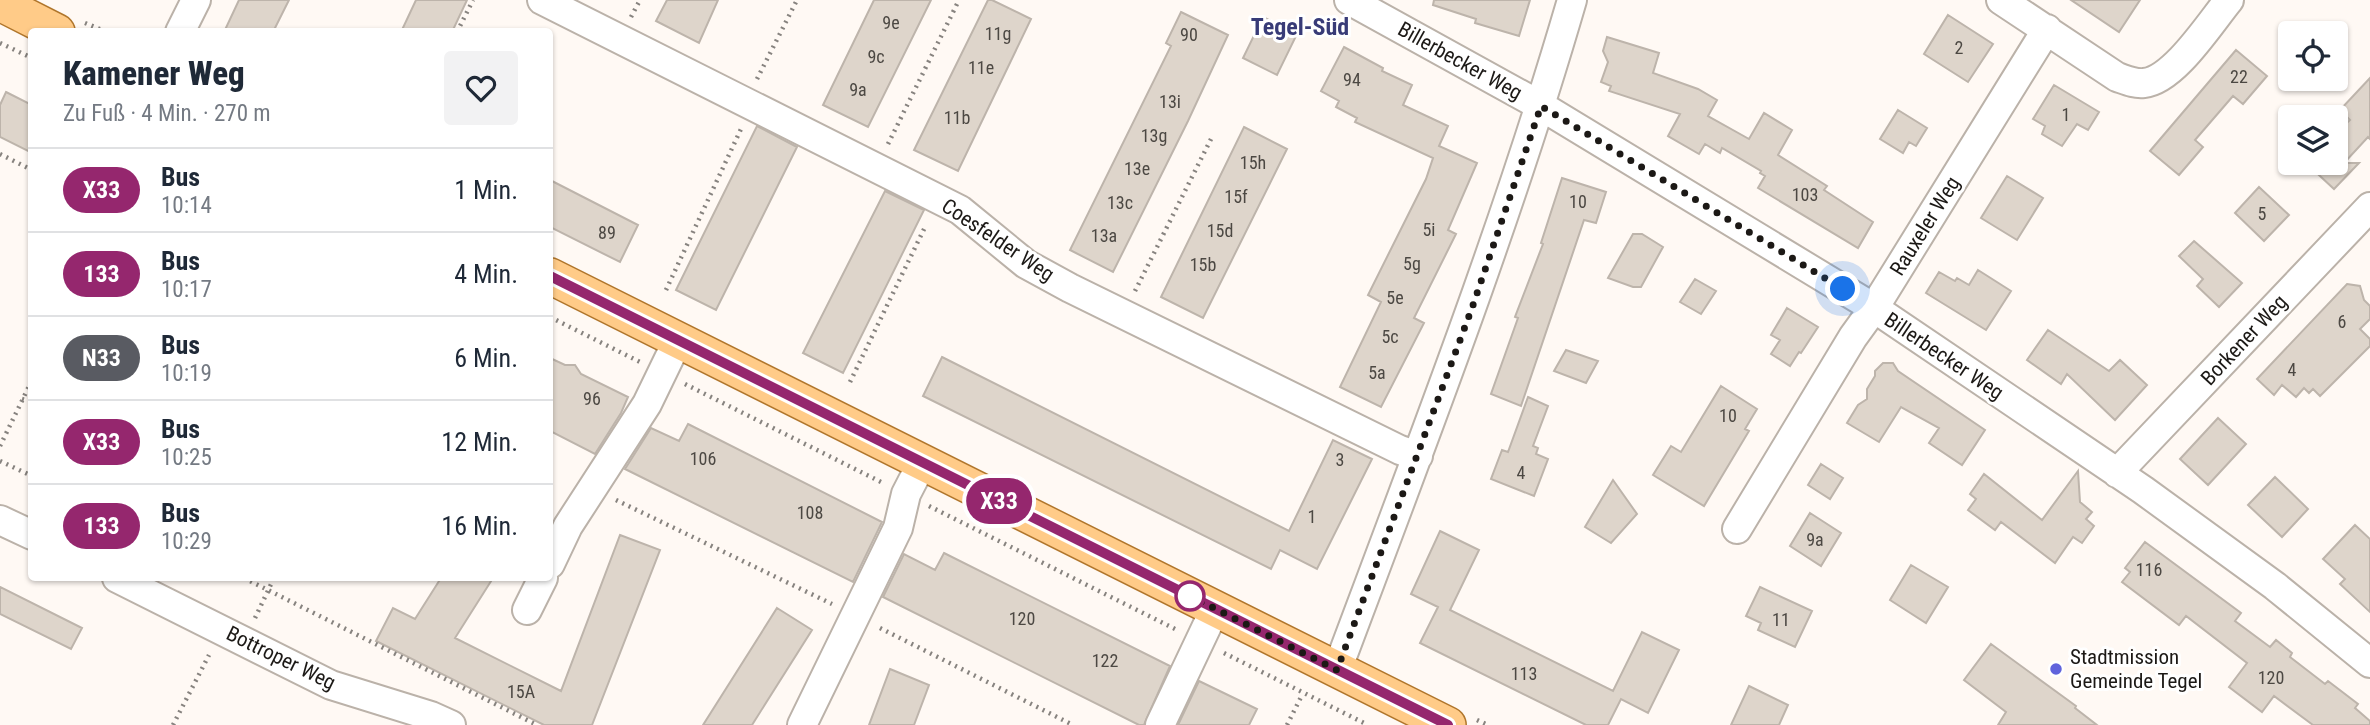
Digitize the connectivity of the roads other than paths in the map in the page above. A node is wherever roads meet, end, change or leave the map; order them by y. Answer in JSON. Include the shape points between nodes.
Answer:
{"nodes":[{"id":1,"x":196,"y":0,"type":"edge"},
{"id":2,"x":542,"y":0,"type":"edge"},
{"id":3,"x":1349,"y":0,"type":"edge"},
{"id":4,"x":1572,"y":0,"type":"edge"},
{"id":5,"x":2001,"y":0,"type":"edge"},
{"id":6,"x":2229,"y":0,"type":"edge"},
{"id":7,"x":0,"y":3,"type":"edge"},
{"id":8,"x":49,"y":28,"type":"edge"},
{"id":9,"x":182,"y":28,"type":"edge"},
{"id":10,"x":2047,"y":29,"type":"junction"},
{"id":11,"x":1541,"y":106,"type":"junction"},
{"id":12,"x":2370,"y":207,"type":"edge"},
{"id":13,"x":553,"y":278,"type":"edge"},
{"id":14,"x":1874,"y":308,"type":"junction"},
{"id":15,"x":678,"y":340,"type":"junction"},
{"id":16,"x":1418,"y":456,"type":"junction"},
{"id":17,"x":922,"y":463,"type":"junction"},
{"id":18,"x":2117,"y":473,"type":"junction"},
{"id":19,"x":0,"y":520,"type":"edge"},
{"id":20,"x":1737,"y":529,"type":"dead end"},
{"id":21,"x":28,"y":533,"type":"edge"},
{"id":22,"x":553,"y":558,"type":"edge"},
{"id":23,"x":123,"y":581,"type":"edge"},
{"id":24,"x":542,"y":581,"type":"edge"},
{"id":25,"x":1215,"y":609,"type":"junction"},
{"id":26,"x":527,"y":610,"type":"dead end"},
{"id":27,"x":2370,"y":663,"type":"edge"},
{"id":28,"x":1337,"y":670,"type":"junction"},
{"id":29,"x":451,"y":725,"type":"edge"},
{"id":30,"x":802,"y":725,"type":"edge"},
{"id":31,"x":1160,"y":725,"type":"edge"},
{"id":32,"x":1448,"y":725,"type":"edge"}],
"edges":[{"from":1,"to":9,"type":"street"},
{"from":2,"to":16,"type":"street","name":"Coesfelder Weg","via":[[753,95],[960,209],[1027,264],[1070,288]]},
{"from":3,"to":11,"type":"street","name":"Billerbecker Weg"},
{"from":4,"to":11,"type":"street"},
{"from":5,"to":10,"type":"street"},
{"from":6,"to":10,"type":"street","via":[[2173,68],[2146,83],[2117,77]]},
{"from":7,"to":8,"type":"main road"},
{"from":10,"to":14,"type":"street","name":"Rauxeler Weg"},
{"from":11,"to":14,"type":"street","name":"Billerbecker Weg"},
{"from":11,"to":16,"type":"street"},
{"from":12,"to":18,"type":"street","name":"Borkener Weg"},
{"from":13,"to":15,"type":"main road"},
{"from":14,"to":18,"type":"street","name":"Billerbecker Weg"},
{"from":14,"to":20,"type":"street","name":"Rauxeler Weg"},
{"from":15,"to":17,"type":"main road"},
{"from":15,"to":22,"type":"street","via":[[648,404],[568,526]]},
{"from":16,"to":28,"type":"street"},
{"from":17,"to":25,"type":"main road"},
{"from":17,"to":30,"type":"street","via":[[906,495],[898,528]]},
{"from":18,"to":27,"type":"street","name":"Billerbecker Weg","via":[[2274,586]]},
{"from":19,"to":21,"type":"street"},
{"from":23,"to":29,"type":"street","name":"Bottroper Weg","via":[[331,685]]},
{"from":24,"to":26,"type":"street"},
{"from":25,"to":28,"type":"main road"},
{"from":25,"to":31,"type":"street"},
{"from":28,"to":32,"type":"main road"}]}
